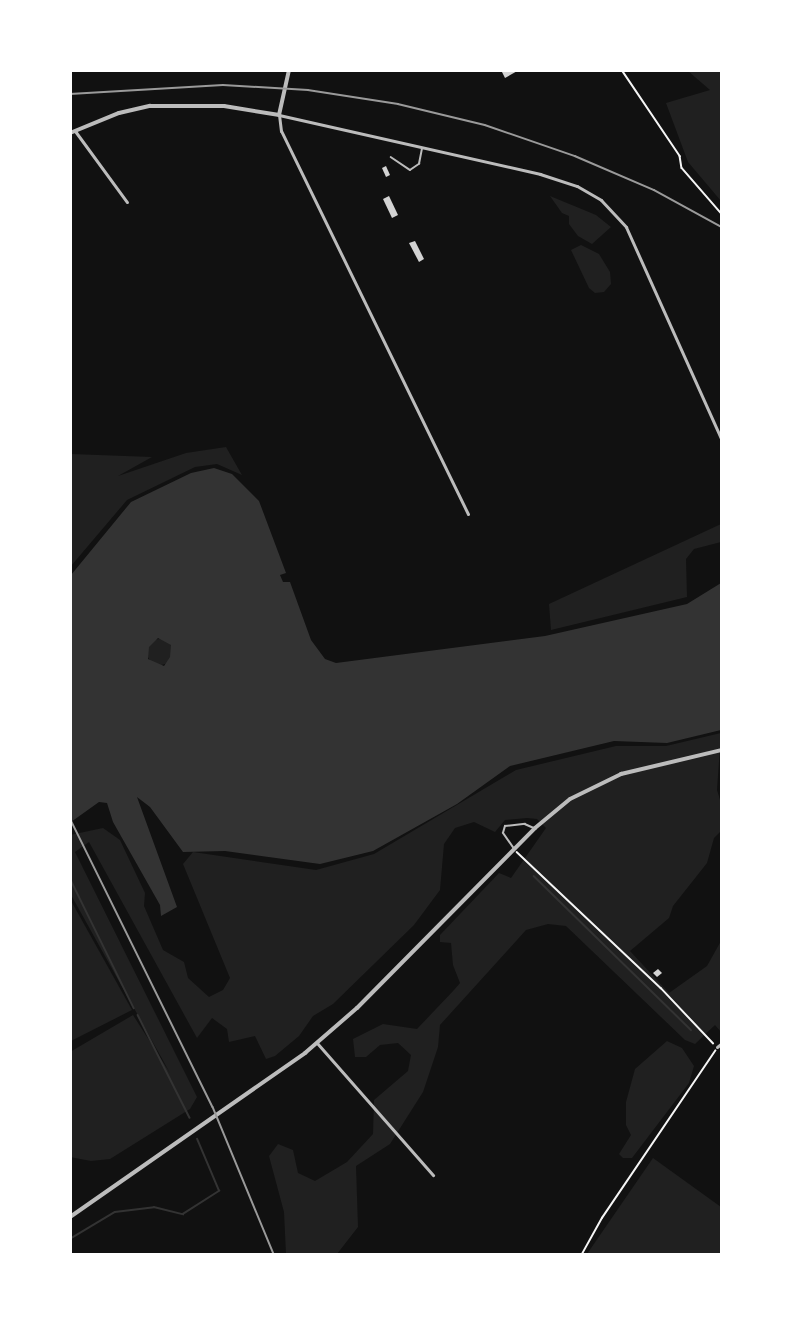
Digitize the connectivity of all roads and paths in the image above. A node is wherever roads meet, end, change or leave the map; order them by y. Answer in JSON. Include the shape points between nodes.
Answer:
{"nodes":[{"id":1,"x":289,"y":70,"type":"edge"},
{"id":2,"x":622,"y":70,"type":"edge"},
{"id":3,"x":279,"y":115,"type":"junction"},
{"id":4,"x":73,"y":132,"type":"edge"},
{"id":5,"x":422,"y":148,"type":"junction"},
{"id":6,"x":391,"y":157,"type":"dead end"},
{"id":7,"x":127,"y":202,"type":"dead end"},
{"id":8,"x":722,"y":214,"type":"edge"},
{"id":9,"x":722,"y":441,"type":"edge"},
{"id":10,"x":468,"y":514,"type":"dead end"},
{"id":11,"x":722,"y":750,"type":"edge"},
{"id":12,"x":535,"y":828,"type":"junction"},
{"id":13,"x":514,"y":849,"type":"junction"},
{"id":14,"x":317,"y":1043,"type":"junction"},
{"id":15,"x":722,"y":1043,"type":"edge"},
{"id":16,"x":717,"y":1047,"type":"junction"},
{"id":17,"x":433,"y":1175,"type":"dead end"},
{"id":18,"x":70,"y":1217,"type":"edge"},
{"id":19,"x":582,"y":1254,"type":"edge"}],
"edges":[{"from":1,"to":3,"type":"street"},
{"from":2,"to":8,"type":"path","via":[[680,156],[682,168]]},
{"from":3,"to":4,"type":"street","via":[[224,106],[150,106],[119,113]]},
{"from":3,"to":5,"type":"street"},
{"from":3,"to":10,"type":"street","via":[[281,131]]},
{"from":4,"to":7,"type":"street"},
{"from":5,"to":6,"type":"lane","via":[[419,164],[410,170]]},
{"from":5,"to":9,"type":"street","via":[[572,184],[613,210],[634,244]]},
{"from":11,"to":12,"type":"street","via":[[610,778],[570,799]]},
{"from":12,"to":13,"type":"street"},
{"from":12,"to":13,"type":"lane","via":[[505,825],[503,833]]},
{"from":13,"to":14,"type":"street"},
{"from":13,"to":16,"type":"path","via":[[661,988]]},
{"from":14,"to":17,"type":"street"},
{"from":14,"to":18,"type":"street","via":[[262,1086]]},
{"from":15,"to":16,"type":"street"},
{"from":16,"to":19,"type":"path"}]}
